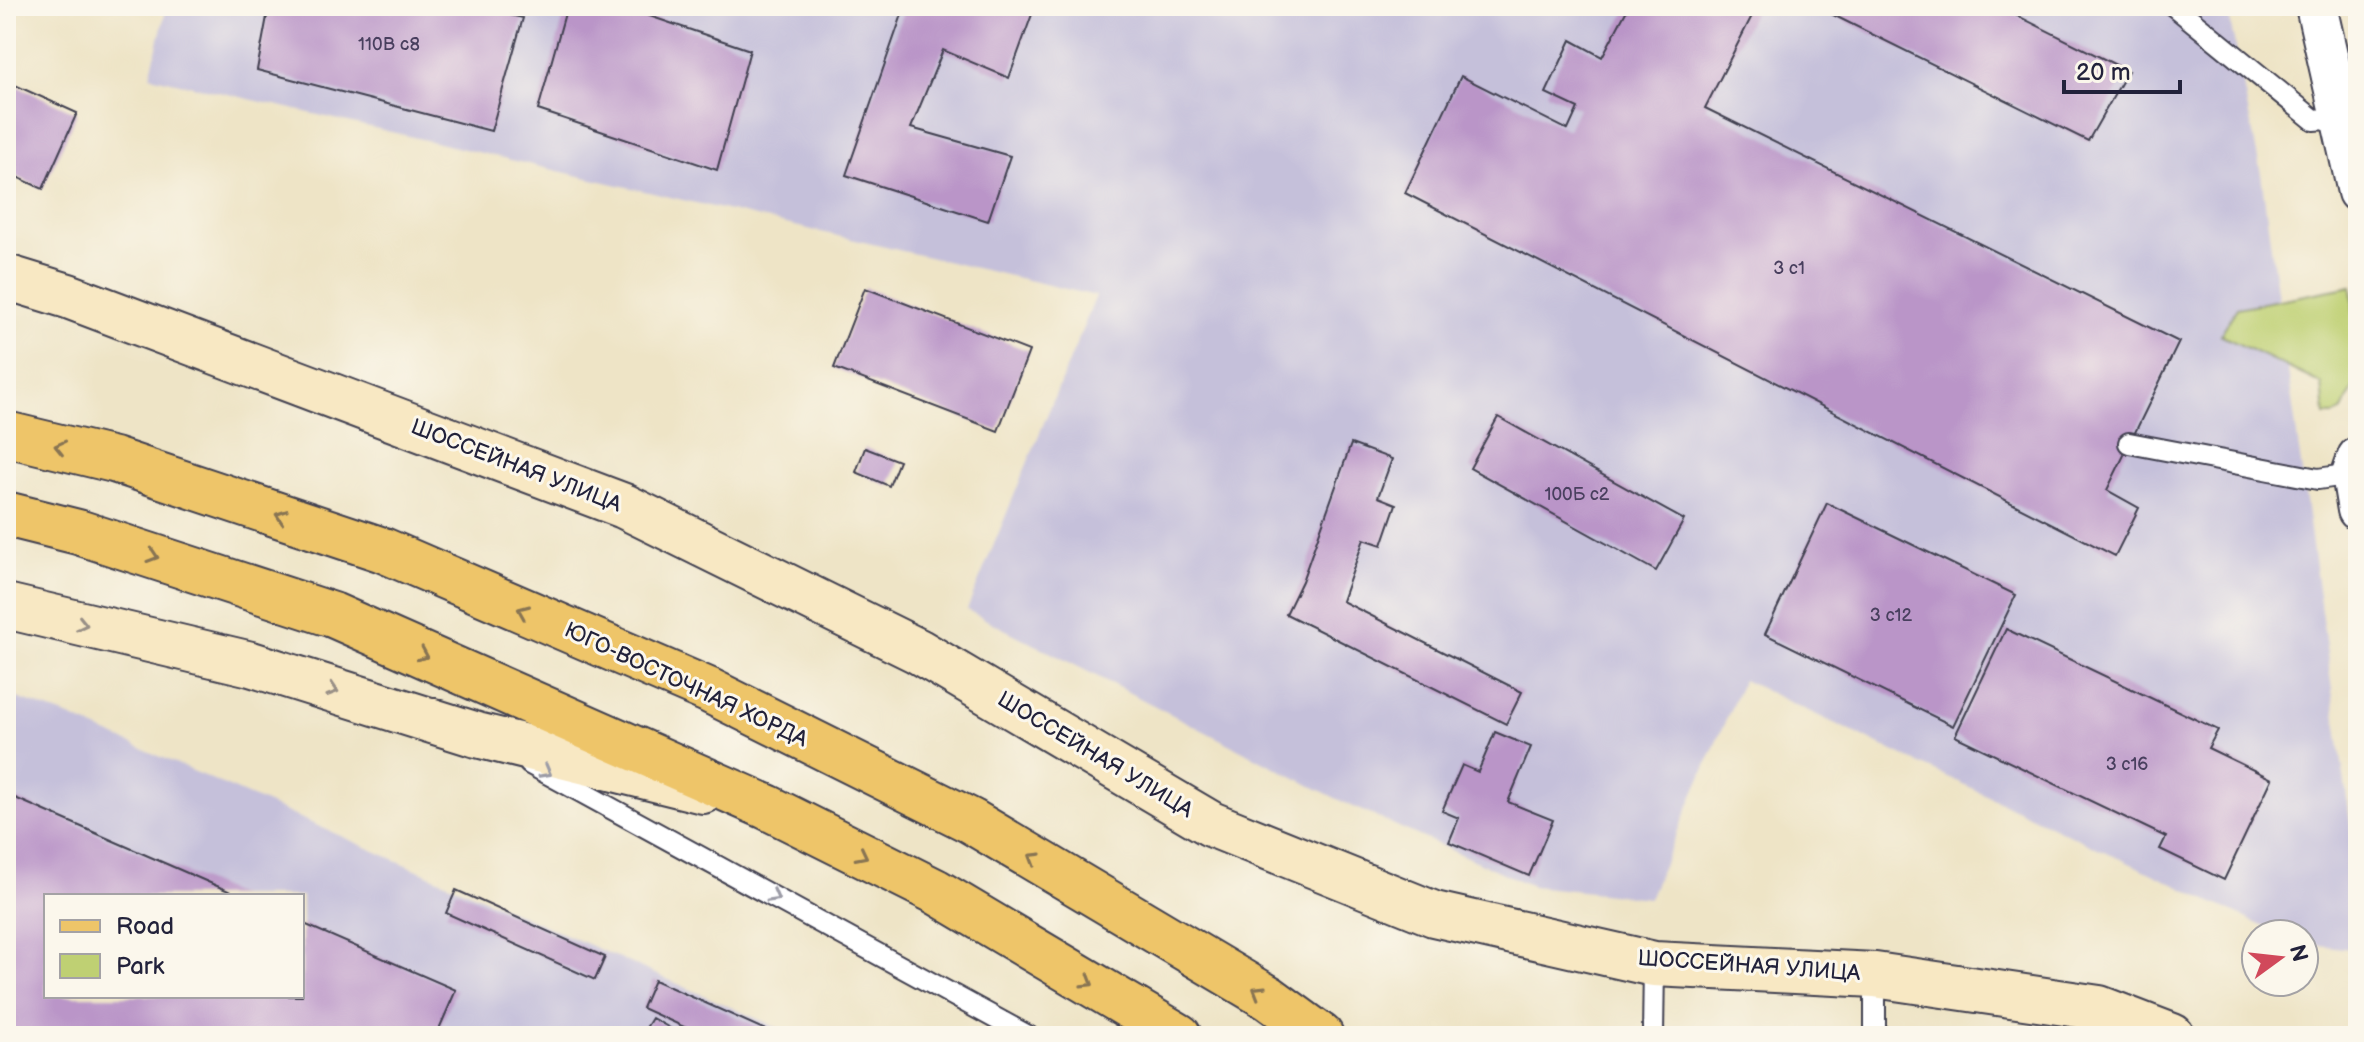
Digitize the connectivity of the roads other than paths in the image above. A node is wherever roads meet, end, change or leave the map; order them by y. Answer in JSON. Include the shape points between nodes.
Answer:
{"nodes":[{"id":1,"x":2174,"y":6,"type":"edge"},
{"id":2,"x":2316,"y":6,"type":"edge"},
{"id":3,"x":2341,"y":118,"type":"junction"},
{"id":4,"x":2358,"y":192,"type":"edge"},
{"id":5,"x":6,"y":277,"type":"edge"},
{"id":6,"x":6,"y":434,"type":"edge"},
{"id":7,"x":2129,"y":443,"type":"dead end"},
{"id":8,"x":2356,"y":480,"type":"edge"},
{"id":9,"x":6,"y":514,"type":"edge"},
{"id":10,"x":6,"y":606,"type":"edge"},
{"id":11,"x":477,"y":735,"type":"junction"},
{"id":12,"x":767,"y":807,"type":"junction"},
{"id":13,"x":1654,"y":964,"type":"junction"},
{"id":14,"x":1875,"y":975,"type":"junction"},
{"id":15,"x":1028,"y":1036,"type":"edge"},
{"id":16,"x":1179,"y":1036,"type":"edge"},
{"id":17,"x":1321,"y":1036,"type":"edge"},
{"id":18,"x":1653,"y":1036,"type":"edge"},
{"id":19,"x":1875,"y":1036,"type":"edge"},
{"id":20,"x":2172,"y":1036,"type":"edge"}],
"edges":[{"from":1,"to":3,"type":"lane","via":[[2314,120]]},
{"from":2,"to":3,"type":"street"},
{"from":3,"to":4,"type":"street"},
{"from":5,"to":13,"type":"main road","name":"ШОССЕЙНАЯ УЛИЦА","via":[[624,506],[918,651],[1211,824],[1434,914]]},
{"from":17,"to":6,"type":"main road","name":"ЮГО-ВОСТОЧНАЯ ХОРДА","one_way":true,"via":[[1269,998],[971,821],[708,690],[383,550],[114,460]]},
{"from":7,"to":8,"type":"lane","via":[[2318,479]]},
{"from":9,"to":12,"type":"main road","one_way":true,"via":[[78,532],[333,615]]},
{"from":10,"to":11,"type":"main road","one_way":true,"via":[[251,664]]},
{"from":11,"to":12,"type":"main road"},
{"from":11,"to":15,"type":"lane","one_way":true},
{"from":12,"to":16,"type":"main road","one_way":true,"via":[[935,891]]},
{"from":13,"to":14,"type":"main road","name":"ШОССЕЙНАЯ УЛИЦА"},
{"from":13,"to":18,"type":"lane"},
{"from":14,"to":19,"type":"lane"},
{"from":14,"to":20,"type":"main road","name":"ШОССЕЙНАЯ УЛИЦА","via":[[2099,1008]]}]}
